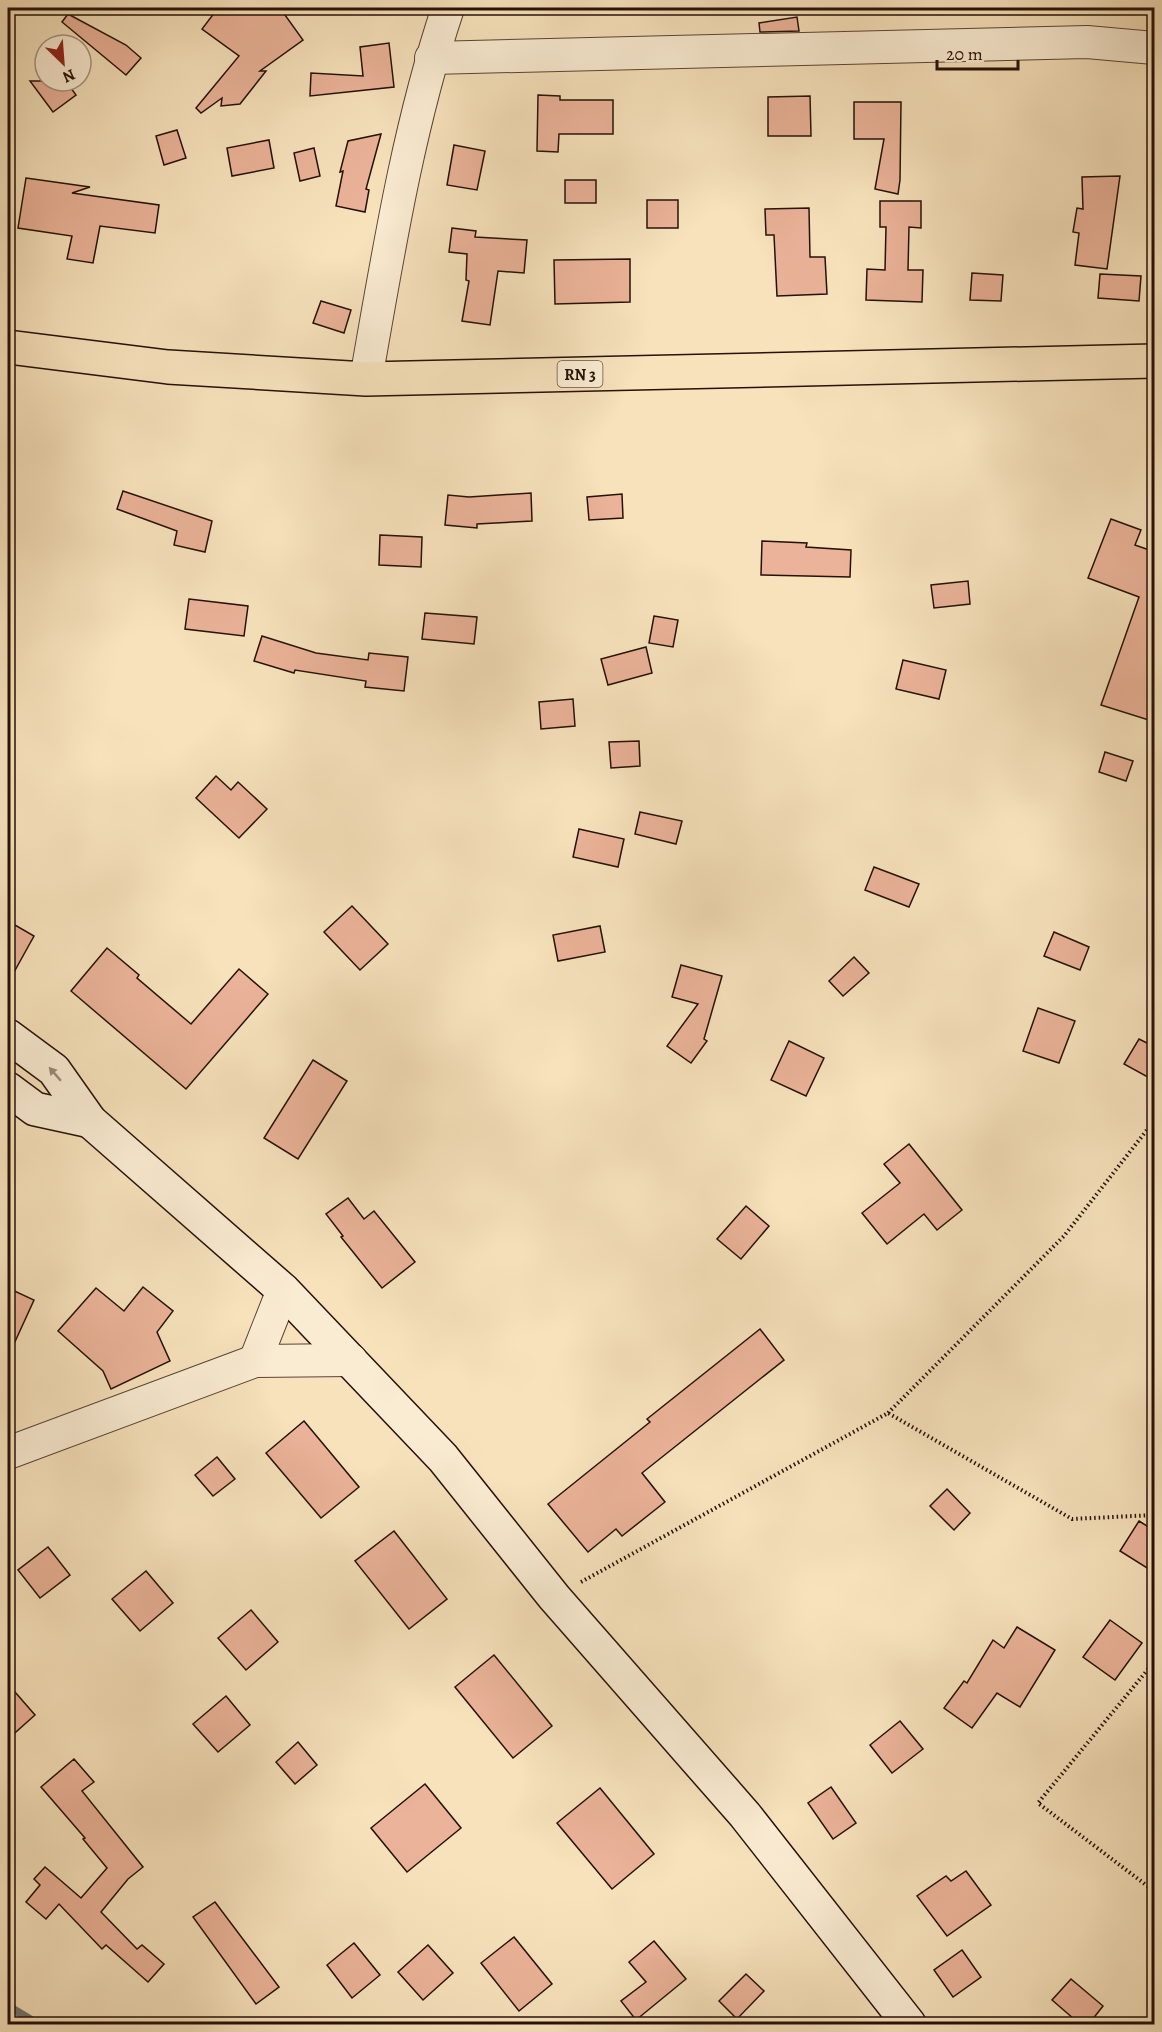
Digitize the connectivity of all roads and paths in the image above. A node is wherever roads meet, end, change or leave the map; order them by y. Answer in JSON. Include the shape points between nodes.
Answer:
{"nodes":[{"id":1,"x":448,"y":8,"type":"edge"},
{"id":2,"x":1155,"y":48,"type":"edge"},
{"id":3,"x":431,"y":57,"type":"junction"},
{"id":4,"x":8,"y":347,"type":"edge"},
{"id":5,"x":1155,"y":361,"type":"edge"},
{"id":6,"x":366,"y":379,"type":"junction"},
{"id":7,"x":8,"y":1036,"type":"edge"},
{"id":8,"x":8,"y":1089,"type":"edge"},
{"id":9,"x":90,"y":1120,"type":"junction"},
{"id":10,"x":1155,"y":1121,"type":"edge"},
{"id":11,"x":282,"y":1290,"type":"junction"},
{"id":12,"x":351,"y":1360,"type":"junction"},
{"id":13,"x":255,"y":1361,"type":"junction"},
{"id":14,"x":888,"y":1413,"type":"junction"},
{"id":15,"x":8,"y":1453,"type":"edge"},
{"id":16,"x":1155,"y":1515,"type":"edge"},
{"id":17,"x":554,"y":1596,"type":"junction"},
{"id":18,"x":1155,"y":1662,"type":"edge"},
{"id":19,"x":1155,"y":1891,"type":"edge"},
{"id":20,"x":909,"y":2025,"type":"edge"}],
"edges":[{"from":1,"to":3,"type":"street"},
{"from":2,"to":3,"type":"street","via":[[1087,42]]},
{"from":3,"to":6,"type":"street","via":[[390,242]]},
{"from":4,"to":6,"type":"main road","number":"RN 3","via":[[168,367]]},
{"from":5,"to":6,"type":"main road","number":"RN 3"},
{"from":9,"to":7,"type":"street","one_way":true,"via":[[54,1070]]},
{"from":8,"to":9,"type":"street","via":[[35,1109]]},
{"from":9,"to":11,"type":"street"},
{"from":10,"to":14,"type":"path","via":[[1064,1236]]},
{"from":11,"to":12,"type":"street"},
{"from":11,"to":13,"type":"street"},
{"from":12,"to":13,"type":"street"},
{"from":12,"to":17,"type":"street","via":[[443,1458]]},
{"from":13,"to":15,"type":"street"},
{"from":14,"to":16,"type":"path","via":[[1072,1519]]},
{"from":14,"to":17,"type":"path"},
{"from":17,"to":20,"type":"street","via":[[745,1815]]},
{"from":18,"to":19,"type":"path","via":[[1038,1803]]}]}
